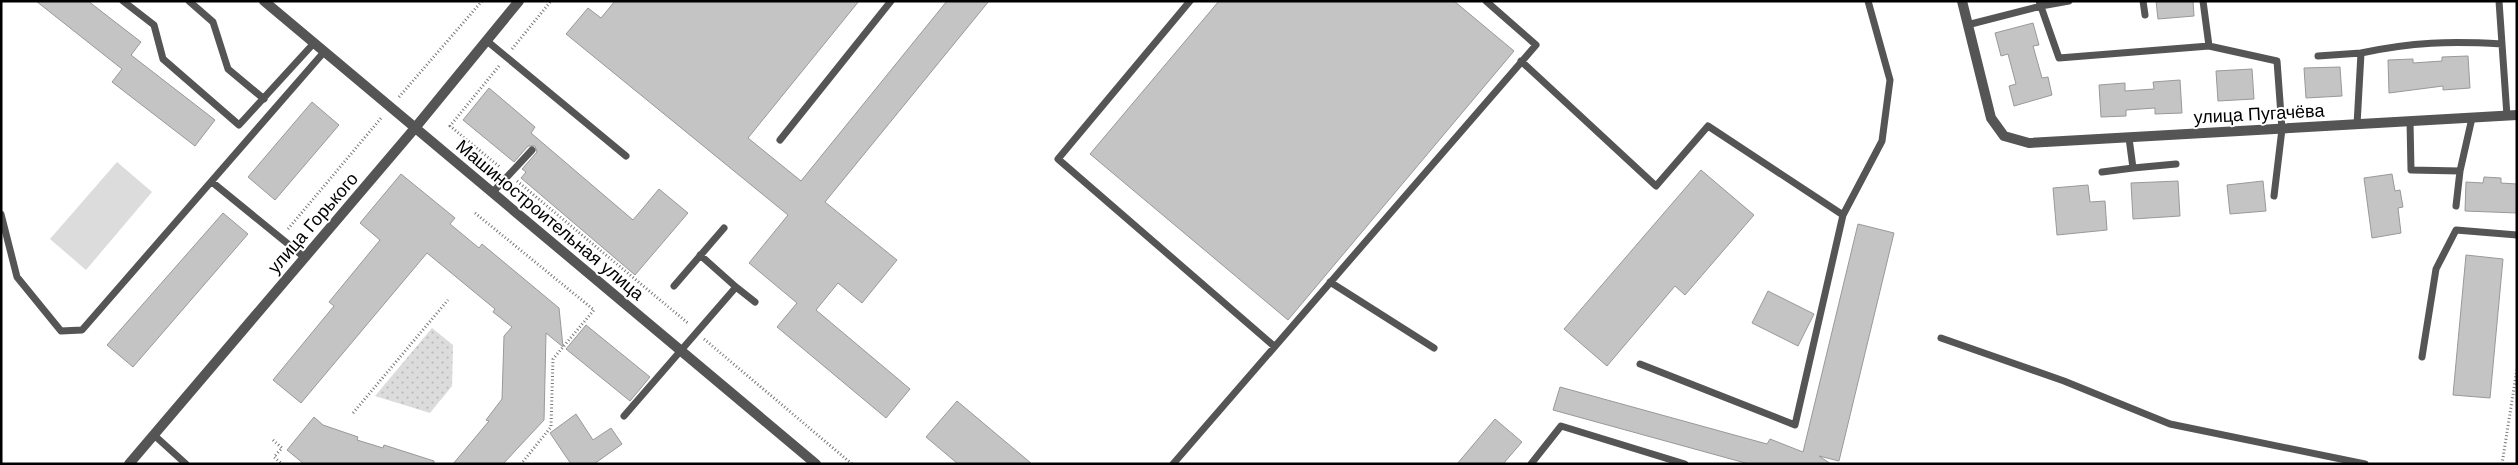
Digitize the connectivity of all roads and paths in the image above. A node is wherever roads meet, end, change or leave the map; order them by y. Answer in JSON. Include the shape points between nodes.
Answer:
{"nodes":[{"id":1,"x":123,"y":1,"type":"edge"},
{"id":2,"x":189,"y":1,"type":"edge"},
{"id":3,"x":264,"y":1,"type":"edge"},
{"id":4,"x":519,"y":1,"type":"edge"},
{"id":5,"x":551,"y":1,"type":"edge"},
{"id":6,"x":891,"y":1,"type":"edge"},
{"id":7,"x":1190,"y":1,"type":"edge"},
{"id":8,"x":1486,"y":1,"type":"edge"},
{"id":9,"x":1868,"y":1,"type":"edge"},
{"id":10,"x":1962,"y":1,"type":"edge"},
{"id":11,"x":2069,"y":1,"type":"edge"},
{"id":12,"x":2144,"y":1,"type":"edge"},
{"id":13,"x":2203,"y":1,"type":"edge"},
{"id":14,"x":2499,"y":1,"type":"edge"},
{"id":15,"x":2040,"y":4,"type":"edge"},
{"id":16,"x":2146,"y":16,"type":"dead end"},
{"id":17,"x":1967,"y":24,"type":"junction"},
{"id":18,"x":487,"y":41,"type":"junction"},
{"id":19,"x":314,"y":43,"type":"junction"},
{"id":20,"x":2502,"y":44,"type":"junction"},
{"id":21,"x":2209,"y":46,"type":"junction"},
{"id":22,"x":324,"y":52,"type":"junction"},
{"id":23,"x":2361,"y":53,"type":"junction"},
{"id":24,"x":2318,"y":56,"type":"dead end"},
{"id":25,"x":506,"y":57,"type":"junction"},
{"id":26,"x":1522,"y":61,"type":"junction"},
{"id":27,"x":264,"y":99,"type":"junction"},
{"id":28,"x":2512,"y":116,"type":"edge"},
{"id":29,"x":2472,"y":118,"type":"junction"},
{"id":30,"x":2410,"y":122,"type":"junction"},
{"id":31,"x":2357,"y":125,"type":"junction"},
{"id":32,"x":414,"y":128,"type":"junction"},
{"id":33,"x":2282,"y":129,"type":"junction"},
{"id":34,"x":2129,"y":138,"type":"junction"},
{"id":35,"x":780,"y":140,"type":"dead end"},
{"id":36,"x":532,"y":150,"type":"dead end"},
{"id":37,"x":626,"y":156,"type":"dead end"},
{"id":38,"x":2176,"y":164,"type":"dead end"},
{"id":39,"x":2134,"y":168,"type":"junction"},
{"id":40,"x":2460,"y":171,"type":"junction"},
{"id":41,"x":2102,"y":172,"type":"dead end"},
{"id":42,"x":510,"y":176,"type":"junction"},
{"id":43,"x":212,"y":182,"type":"junction"},
{"id":44,"x":492,"y":193,"type":"junction"},
{"id":45,"x":2274,"y":196,"type":"dead end"},
{"id":46,"x":2456,"y":206,"type":"dead end"},
{"id":47,"x":475,"y":213,"type":"dead end"},
{"id":48,"x":1,"y":214,"type":"edge"},
{"id":49,"x":1843,"y":215,"type":"junction"},
{"id":50,"x":724,"y":228,"type":"dead end"},
{"id":51,"x":2517,"y":235,"type":"edge"},
{"id":52,"x":700,"y":255,"type":"junction"},
{"id":53,"x":304,"y":257,"type":"junction"},
{"id":54,"x":1330,"y":282,"type":"junction"},
{"id":55,"x":674,"y":286,"type":"dead end"},
{"id":56,"x":736,"y":287,"type":"junction"},
{"id":57,"x":448,"y":300,"type":"dead end"},
{"id":58,"x":755,"y":302,"type":"dead end"},
{"id":59,"x":698,"y":333,"type":"junction"},
{"id":60,"x":1940,"y":338,"type":"dead end"},
{"id":61,"x":1274,"y":346,"type":"junction"},
{"id":62,"x":1434,"y":348,"type":"dead end"},
{"id":63,"x":682,"y":352,"type":"junction"},
{"id":64,"x":2422,"y":357,"type":"dead end"},
{"id":65,"x":1640,"y":364,"type":"dead end"},
{"id":66,"x":2517,"y":369,"type":"edge"},
{"id":67,"x":353,"y":413,"type":"dead end"},
{"id":68,"x":624,"y":416,"type":"dead end"},
{"id":69,"x":154,"y":435,"type":"junction"},
{"id":70,"x":273,"y":440,"type":"dead end"},
{"id":71,"x":130,"y":464,"type":"edge"},
{"id":72,"x":186,"y":464,"type":"edge"},
{"id":73,"x":282,"y":464,"type":"edge"},
{"id":74,"x":521,"y":464,"type":"edge"},
{"id":75,"x":816,"y":464,"type":"edge"},
{"id":76,"x":852,"y":464,"type":"edge"},
{"id":77,"x":1173,"y":464,"type":"edge"},
{"id":78,"x":1531,"y":464,"type":"edge"},
{"id":79,"x":1685,"y":464,"type":"edge"},
{"id":80,"x":2364,"y":464,"type":"edge"},
{"id":81,"x":2502,"y":464,"type":"edge"}],
"edges":[{"from":1,"to":27,"type":"lane","via":[[154,25],[163,59],[239,125]]},
{"from":2,"to":27,"type":"lane","via":[[213,22],[228,69]]},
{"from":3,"to":19,"type":"street","name":"Машиностроительная улица"},
{"from":4,"to":18,"type":"street","name":"улица Горького"},
{"from":5,"to":25,"type":"path"},
{"from":6,"to":35,"type":"lane"},
{"from":7,"to":61,"type":"lane","via":[[1058,160]]},
{"from":8,"to":26,"type":"lane","via":[[1536,45]]},
{"from":9,"to":49,"type":"lane","via":[[1890,80],[1882,141]]},
{"from":10,"to":17,"type":"street"},
{"from":11,"to":15,"type":"lane"},
{"from":12,"to":16,"type":"lane"},
{"from":13,"to":21,"type":"lane"},
{"from":14,"to":20,"type":"lane"},
{"from":15,"to":17,"type":"lane"},
{"from":15,"to":21,"type":"lane","via":[[2059,58]]},
{"from":17,"to":34,"type":"street","name":"улица Пугачёва","via":[[1991,118],[2004,136],[2029,143]]},
{"from":18,"to":25,"type":"lane"},
{"from":18,"to":32,"type":"street","name":"улица Горького"},
{"from":19,"to":22,"type":"street","name":"Машиностроительная улица"},
{"from":19,"to":27,"type":"lane"},
{"from":20,"to":23,"type":"lane","via":[[2454,41],[2404,44]]},
{"from":20,"to":28,"type":"lane"},
{"from":21,"to":33,"type":"lane","via":[[2277,61]]},
{"from":22,"to":32,"type":"street","name":"Машиностроительная улица"},
{"from":22,"to":43,"type":"lane"},
{"from":23,"to":24,"type":"lane"},
{"from":23,"to":31,"type":"lane"},
{"from":25,"to":37,"type":"lane"},
{"from":25,"to":42,"type":"path","via":[[450,126]]},
{"from":26,"to":49,"type":"lane","via":[[1656,186],[1708,126]]},
{"from":26,"to":54,"type":"lane"},
{"from":28,"to":29,"type":"street","name":"улица Пугачёва"},
{"from":29,"to":30,"type":"street","name":"улица Пугачёва"},
{"from":29,"to":40,"type":"lane"},
{"from":30,"to":31,"type":"street","name":"улица Пугачёва"},
{"from":30,"to":40,"type":"lane","via":[[2411,170]]},
{"from":31,"to":33,"type":"street","name":"улица Пугачёва"},
{"from":32,"to":44,"type":"street","name":"Машиностроительная улица"},
{"from":32,"to":53,"type":"street","name":"улица Горького"},
{"from":33,"to":34,"type":"street","name":"улица Пугачёва"},
{"from":33,"to":45,"type":"lane"},
{"from":34,"to":39,"type":"lane"},
{"from":36,"to":42,"type":"lane"},
{"from":38,"to":39,"type":"lane"},
{"from":39,"to":41,"type":"lane"},
{"from":40,"to":46,"type":"lane"},
{"from":42,"to":44,"type":"lane"},
{"from":42,"to":59,"type":"path"},
{"from":43,"to":48,"type":"lane","via":[[82,330],[61,330],[17,276]]},
{"from":43,"to":53,"type":"lane"},
{"from":44,"to":63,"type":"street","name":"Машиностроительная улица"},
{"from":47,"to":74,"type":"path","via":[[594,310],[552,360],[551,427]]},
{"from":49,"to":65,"type":"lane","via":[[1795,425]]},
{"from":50,"to":52,"type":"lane"},
{"from":51,"to":64,"type":"lane","via":[[2456,230],[2436,269]]},
{"from":52,"to":55,"type":"lane"},
{"from":52,"to":56,"type":"lane"},
{"from":53,"to":69,"type":"street","name":"улица Горького"},
{"from":54,"to":61,"type":"lane"},
{"from":54,"to":62,"type":"lane"},
{"from":56,"to":58,"type":"lane"},
{"from":56,"to":59,"type":"lane"},
{"from":57,"to":67,"type":"path"},
{"from":59,"to":63,"type":"lane"},
{"from":59,"to":76,"type":"path","via":[[716,352]]},
{"from":60,"to":80,"type":"lane","via":[[2064,381],[2170,424]]},
{"from":61,"to":77,"type":"lane"},
{"from":63,"to":68,"type":"lane"},
{"from":63,"to":75,"type":"street","name":"Машиностроительная улица"},
{"from":66,"to":81,"type":"path"},
{"from":69,"to":71,"type":"street","name":"улица Горького"},
{"from":69,"to":72,"type":"lane"},
{"from":70,"to":73,"type":"path","via":[[282,448],[274,457]]},
{"from":78,"to":79,"type":"lane","via":[[1561,426]]}]}
